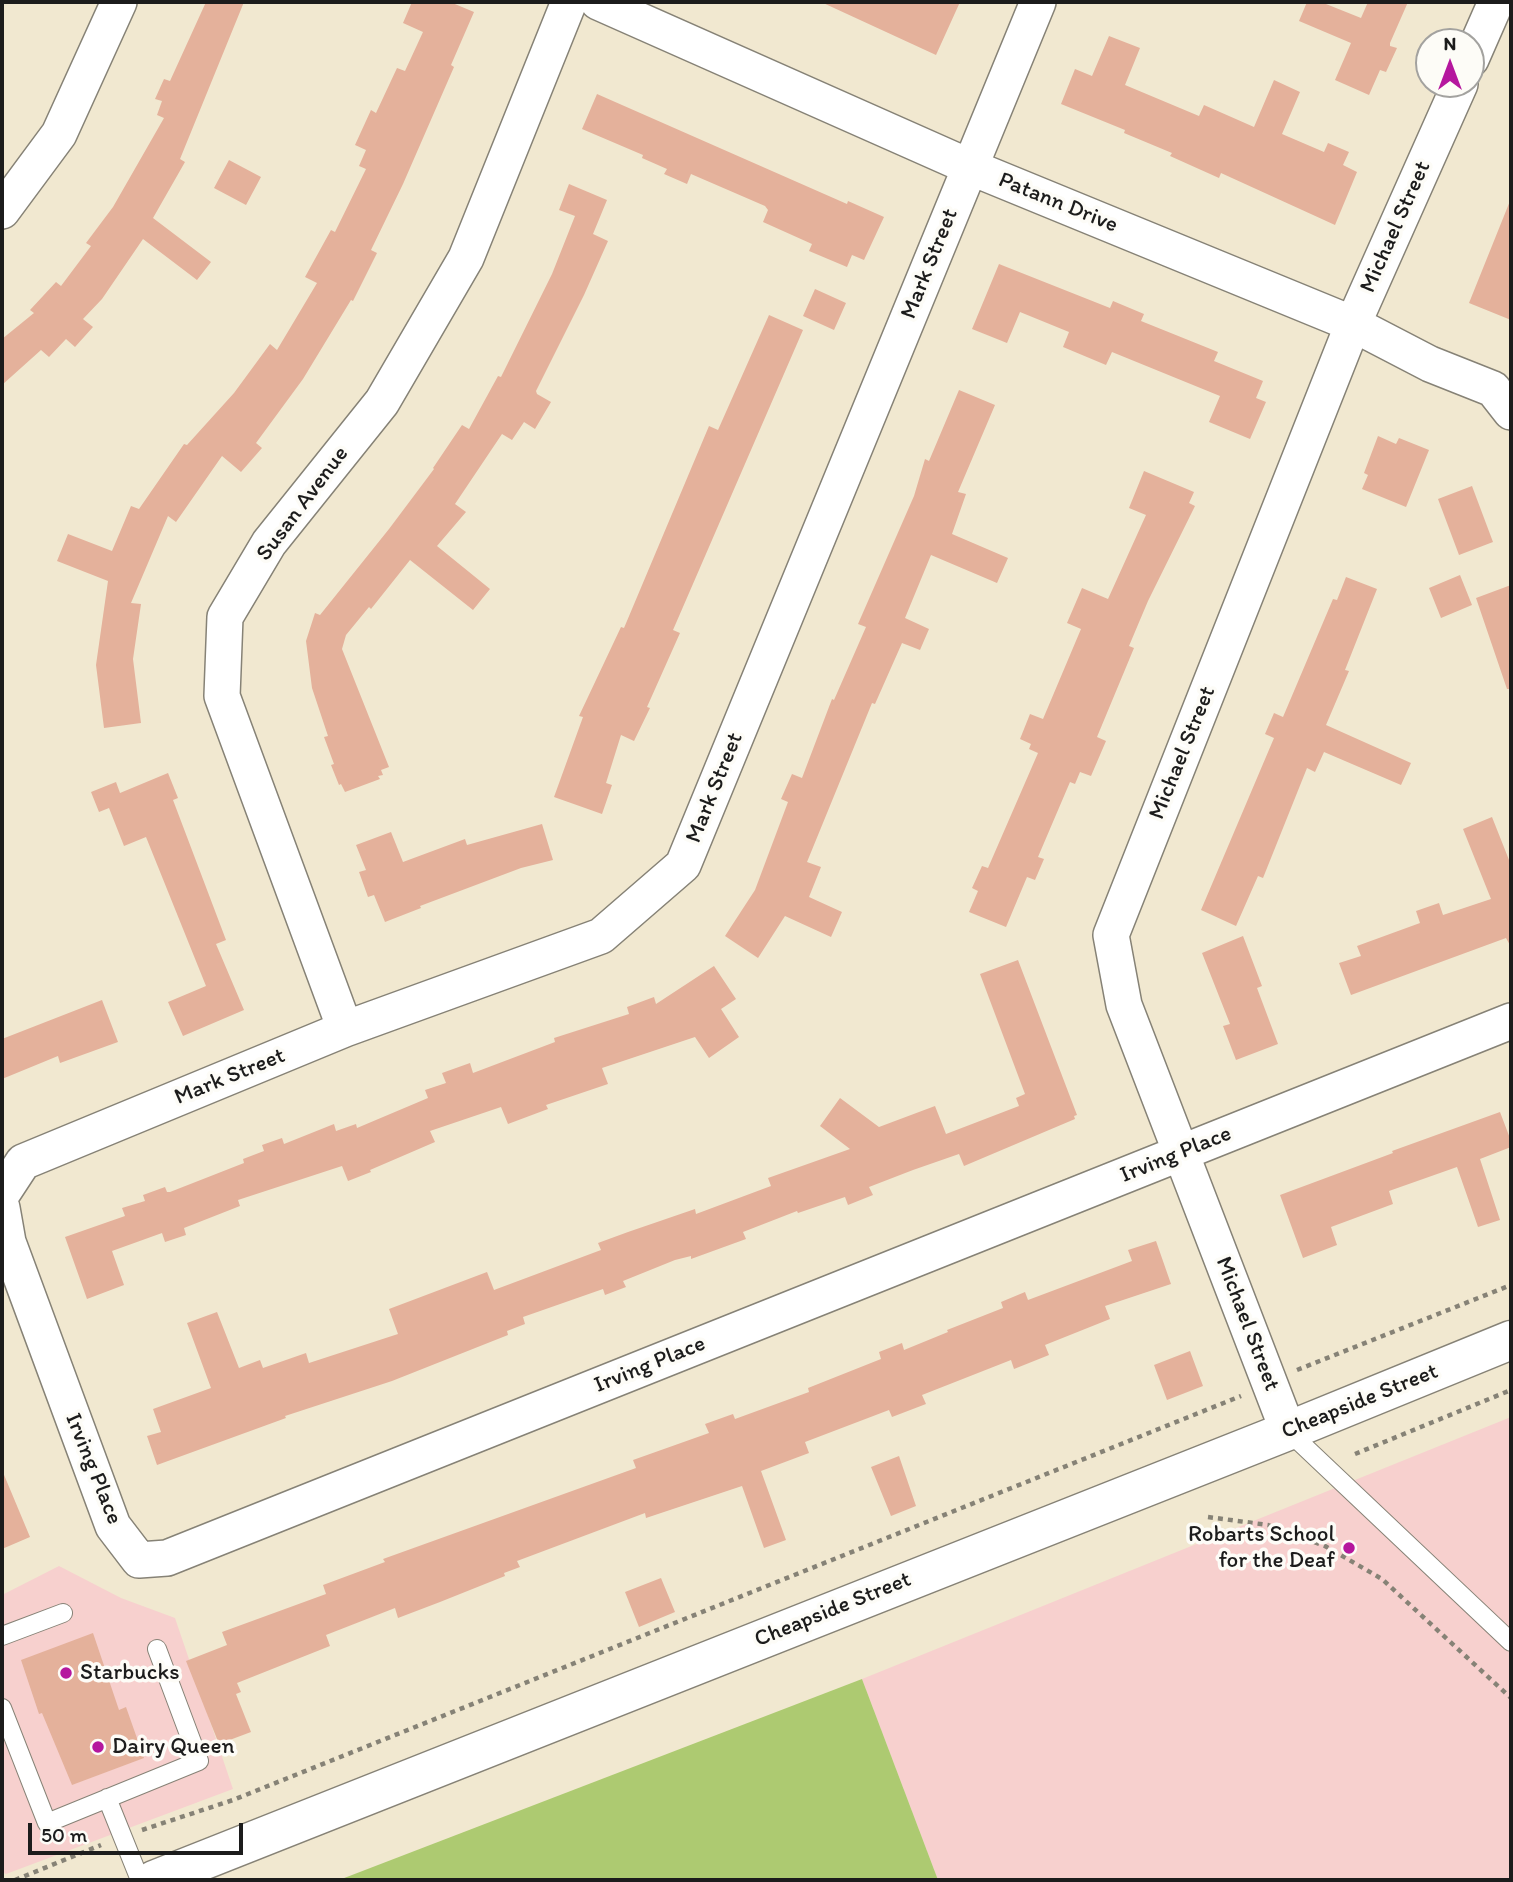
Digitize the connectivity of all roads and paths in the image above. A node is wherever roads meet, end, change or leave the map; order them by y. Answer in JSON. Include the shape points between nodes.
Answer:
{"nodes":[{"id":1,"x":119,"y":2,"type":"edge"},
{"id":2,"x":569,"y":2,"type":"edge"},
{"id":3,"x":598,"y":2,"type":"edge"},
{"id":4,"x":1038,"y":2,"type":"edge"},
{"id":5,"x":1496,"y":2,"type":"edge"},
{"id":6,"x":1485,"y":28,"type":"edge"},
{"id":7,"x":1454,"y":98,"type":"edge"},
{"id":8,"x":970,"y":167,"type":"junction"},
{"id":9,"x":2,"y":211,"type":"edge"},
{"id":10,"x":1353,"y":324,"type":"junction"},
{"id":11,"x":1511,"y":412,"type":"edge"},
{"id":12,"x":1511,"y":1021,"type":"edge"},
{"id":13,"x":345,"y":1029,"type":"junction"},
{"id":14,"x":1181,"y":1153,"type":"junction"},
{"id":15,"x":2,"y":1194,"type":"edge"},
{"id":16,"x":2,"y":1208,"type":"edge"},
{"id":17,"x":1511,"y":1285,"type":"edge"},
{"id":18,"x":1511,"y":1340,"type":"edge"},
{"id":19,"x":1296,"y":1371,"type":"dead end"},
{"id":20,"x":1511,"y":1390,"type":"edge"},
{"id":21,"x":1248,"y":1393,"type":"dead end"},
{"id":22,"x":1288,"y":1431,"type":"junction"},
{"id":23,"x":1355,"y":1454,"type":"dead end"},
{"id":24,"x":1208,"y":1517,"type":"dead end"},
{"id":25,"x":63,"y":1613,"type":"dead end"},
{"id":26,"x":2,"y":1636,"type":"edge"},
{"id":27,"x":1511,"y":1642,"type":"edge"},
{"id":28,"x":157,"y":1649,"type":"dead end"},
{"id":29,"x":1511,"y":1698,"type":"edge"},
{"id":30,"x":2,"y":1708,"type":"edge"},
{"id":31,"x":107,"y":1798,"type":"junction"},
{"id":32,"x":123,"y":1836,"type":"junction"},
{"id":33,"x":15,"y":1880,"type":"edge"},
{"id":34,"x":141,"y":1880,"type":"edge"},
{"id":35,"x":154,"y":1880,"type":"edge"}],
"edges":[{"from":1,"to":9,"type":"street","via":[[60,134]]},
{"from":2,"to":13,"type":"street","name":"Susan Avenue","via":[[466,258],[382,402],[269,543],[225,617],[222,696]]},
{"from":3,"to":8,"type":"street","name":"Patann Drive"},
{"from":4,"to":8,"type":"street","name":"Mark Street"},
{"from":5,"to":6,"type":"street"},
{"from":7,"to":10,"type":"street","name":"Michael Street"},
{"from":8,"to":10,"type":"street","name":"Patann Drive"},
{"from":8,"to":13,"type":"street","name":"Mark Street","via":[[683,864],[601,936]]},
{"from":10,"to":11,"type":"street","name":"Patann Drive","via":[[1493,389]]},
{"from":10,"to":14,"type":"street","name":"Michael Street","via":[[1111,935],[1124,1005]]},
{"from":12,"to":14,"type":"street","name":"Irving Place"},
{"from":13,"to":15,"type":"street","name":"Mark Street","via":[[23,1162]]},
{"from":14,"to":16,"type":"street","name":"Irving Place","via":[[167,1558],[139,1560],[113,1526],[8,1242]]},
{"from":14,"to":22,"type":"street","name":"Michael Street"},
{"from":17,"to":19,"type":"path"},
{"from":18,"to":22,"type":"street","name":"Cheapside Street"},
{"from":20,"to":23,"type":"path"},
{"from":21,"to":32,"type":"path","via":[[233,1800]]},
{"from":22,"to":27,"type":"lane"},
{"from":22,"to":35,"type":"street","name":"Cheapside Street"},
{"from":24,"to":29,"type":"path","via":[[1268,1525],[1325,1546],[1382,1580]]},
{"from":25,"to":26,"type":"lane"},
{"from":28,"to":31,"type":"lane","via":[[199,1761]]},
{"from":30,"to":31,"type":"lane","via":[[47,1823]]},
{"from":31,"to":32,"type":"lane"},
{"from":32,"to":33,"type":"path"},
{"from":32,"to":34,"type":"lane"}]}
